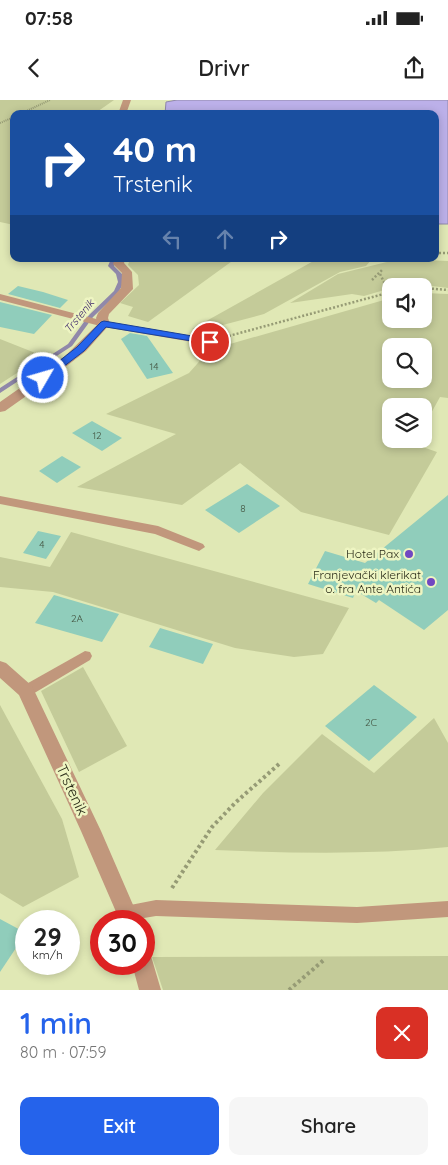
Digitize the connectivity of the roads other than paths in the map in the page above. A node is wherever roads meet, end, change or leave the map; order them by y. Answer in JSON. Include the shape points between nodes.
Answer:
{"nodes":[{"id":1,"x":119,"y":262,"type":"edge"},
{"id":2,"x":0,"y":297,"type":"edge"},
{"id":3,"x":100,"y":323,"type":"junction"},
{"id":4,"x":210,"y":342,"type":"road end"},
{"id":5,"x":0,"y":408,"type":"edge"},
{"id":6,"x":0,"y":500,"type":"edge"},
{"id":7,"x":199,"y":546,"type":"dead end"},
{"id":8,"x":84,"y":656,"type":"dead end"},
{"id":9,"x":0,"y":668,"type":"edge"},
{"id":10,"x":26,"y":691,"type":"junction"},
{"id":11,"x":448,"y":908,"type":"edge"},
{"id":12,"x":125,"y":910,"type":"edge"},
{"id":13,"x":150,"y":910,"type":"edge"},
{"id":14,"x":146,"y":975,"type":"edge"},
{"id":15,"x":150,"y":990,"type":"edge"}],
"edges":[{"from":1,"to":3,"type":"street","via":[[127,272],[127,289],[104,313]]},
{"from":2,"to":3,"type":"lane"},
{"from":3,"to":4,"type":"lane"},
{"from":3,"to":5,"type":"street","via":[[81,349]]},
{"from":6,"to":7,"type":"lane","via":[[158,530]]},
{"from":8,"to":10,"type":"lane"},
{"from":9,"to":10,"type":"street","name":"Trstenik"},
{"from":10,"to":12,"type":"street","name":"Trstenik"},
{"from":11,"to":13,"type":"lane","via":[[357,915]]},
{"from":14,"to":15,"type":"street"}]}
